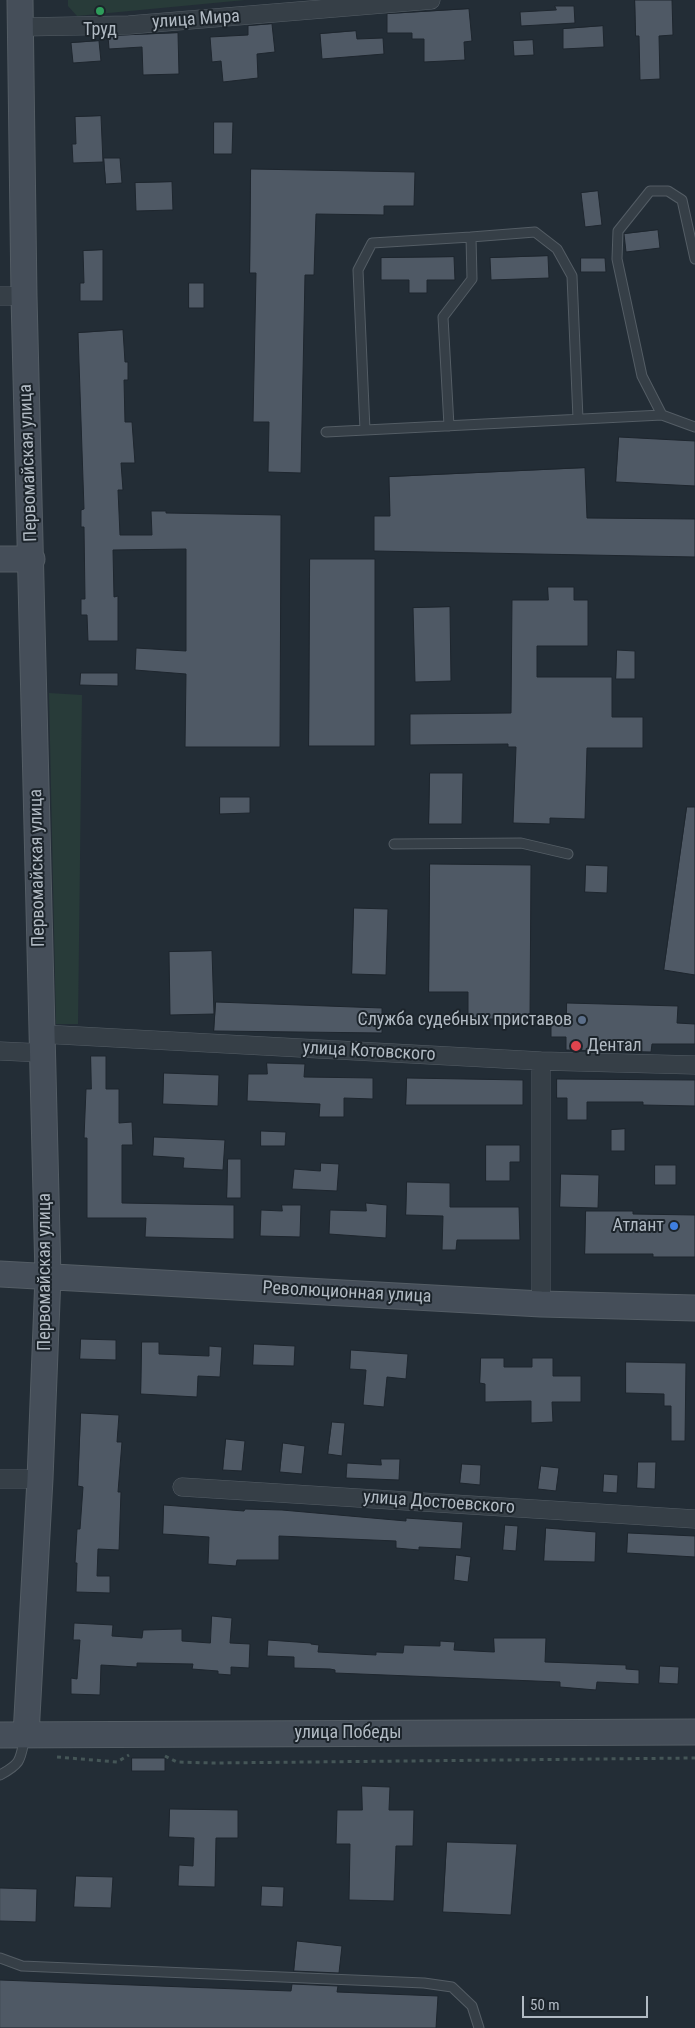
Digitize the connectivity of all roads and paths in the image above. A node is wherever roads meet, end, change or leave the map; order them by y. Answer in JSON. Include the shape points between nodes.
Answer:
{"nodes":[{"id":1,"x":20,"y":0,"type":"edge"},
{"id":2,"x":431,"y":0,"type":"edge"},
{"id":3,"x":21,"y":27,"type":"junction"},
{"id":4,"x":471,"y":237,"type":"junction"},
{"id":5,"x":695,"y":258,"type":"edge"},
{"id":6,"x":12,"y":296,"type":"edge"},
{"id":7,"x":662,"y":415,"type":"junction"},
{"id":8,"x":578,"y":419,"type":"junction"},
{"id":9,"x":449,"y":426,"type":"junction"},
{"id":10,"x":695,"y":427,"type":"edge"},
{"id":11,"x":365,"y":430,"type":"junction"},
{"id":12,"x":326,"y":432,"type":"dead end"},
{"id":13,"x":0,"y":559,"type":"edge"},
{"id":14,"x":32,"y":559,"type":"junction"},
{"id":15,"x":394,"y":844,"type":"dead end"},
{"id":16,"x":568,"y":854,"type":"dead end"},
{"id":17,"x":42,"y":1043,"type":"junction"},
{"id":18,"x":0,"y":1051,"type":"edge"},
{"id":19,"x":541,"y":1061,"type":"junction"},
{"id":20,"x":695,"y":1064,"type":"edge"},
{"id":21,"x":0,"y":1274,"type":"edge"},
{"id":22,"x":48,"y":1276,"type":"junction"},
{"id":23,"x":541,"y":1304,"type":"junction"},
{"id":24,"x":695,"y":1308,"type":"edge"},
{"id":25,"x":0,"y":1479,"type":"edge"},
{"id":26,"x":40,"y":1479,"type":"junction"},
{"id":27,"x":182,"y":1487,"type":"dead end"},
{"id":28,"x":695,"y":1519,"type":"edge"},
{"id":29,"x":695,"y":1732,"type":"edge"},
{"id":30,"x":0,"y":1735,"type":"edge"},
{"id":31,"x":23,"y":1744,"type":"junction"},
{"id":32,"x":132,"y":1754,"type":"dead end"},
{"id":33,"x":162,"y":1754,"type":"dead end"},
{"id":34,"x":695,"y":1758,"type":"edge"},
{"id":35,"x":0,"y":1775,"type":"edge"},
{"id":36,"x":0,"y":1958,"type":"edge"},
{"id":37,"x":479,"y":2028,"type":"edge"}],
"edges":[{"from":1,"to":3,"type":"street","name":"Первомайская улица"},
{"from":2,"to":3,"type":"street","name":"улица Мира","via":[[129,25]]},
{"from":3,"to":6,"type":"street","name":"Первомайская улица"},
{"from":4,"to":8,"type":"lane","via":[[535,232],[557,249],[572,276]]},
{"from":4,"to":9,"type":"lane","via":[[472,279],[443,317]]},
{"from":4,"to":11,"type":"lane","via":[[372,243],[358,270]]},
{"from":5,"to":7,"type":"lane","via":[[682,200],[668,191],[650,191],[618,232],[617,259],[642,376]]},
{"from":6,"to":14,"type":"street","name":"Первомайская улица"},
{"from":7,"to":8,"type":"lane"},
{"from":7,"to":10,"type":"lane"},
{"from":8,"to":9,"type":"lane"},
{"from":9,"to":11,"type":"lane"},
{"from":11,"to":12,"type":"lane"},
{"from":13,"to":14,"type":"street"},
{"from":14,"to":17,"type":"street","name":"Первомайская улица"},
{"from":15,"to":16,"type":"lane","via":[[521,843]]},
{"from":17,"to":18,"type":"street","name":"улица Котовского"},
{"from":17,"to":19,"type":"street","name":"улица Котовского"},
{"from":17,"to":22,"type":"street","name":"Первомайская улица"},
{"from":19,"to":20,"type":"street","name":"улица Котовского"},
{"from":19,"to":23,"type":"street"},
{"from":21,"to":22,"type":"street","name":"Революционная улица"},
{"from":22,"to":23,"type":"street","name":"Революционная улица"},
{"from":22,"to":26,"type":"street","name":"Первомайская улица"},
{"from":23,"to":24,"type":"street","name":"Революционная улица"},
{"from":25,"to":26,"type":"street"},
{"from":26,"to":31,"type":"street","name":"Первомайская улица"},
{"from":27,"to":28,"type":"street","name":"улица Достоевского"},
{"from":29,"to":31,"type":"street","name":"улица Победы"},
{"from":30,"to":31,"type":"street","name":"улица Победы"},
{"from":31,"to":32,"type":"path","via":[[117,1762]]},
{"from":31,"to":35,"type":"lane","via":[[16,1767]]},
{"from":33,"to":34,"type":"path","via":[[177,1762],[213,1763]]},
{"from":36,"to":37,"type":"lane","via":[[22,1966],[424,1982],[452,1987],[472,2006]]}]}
